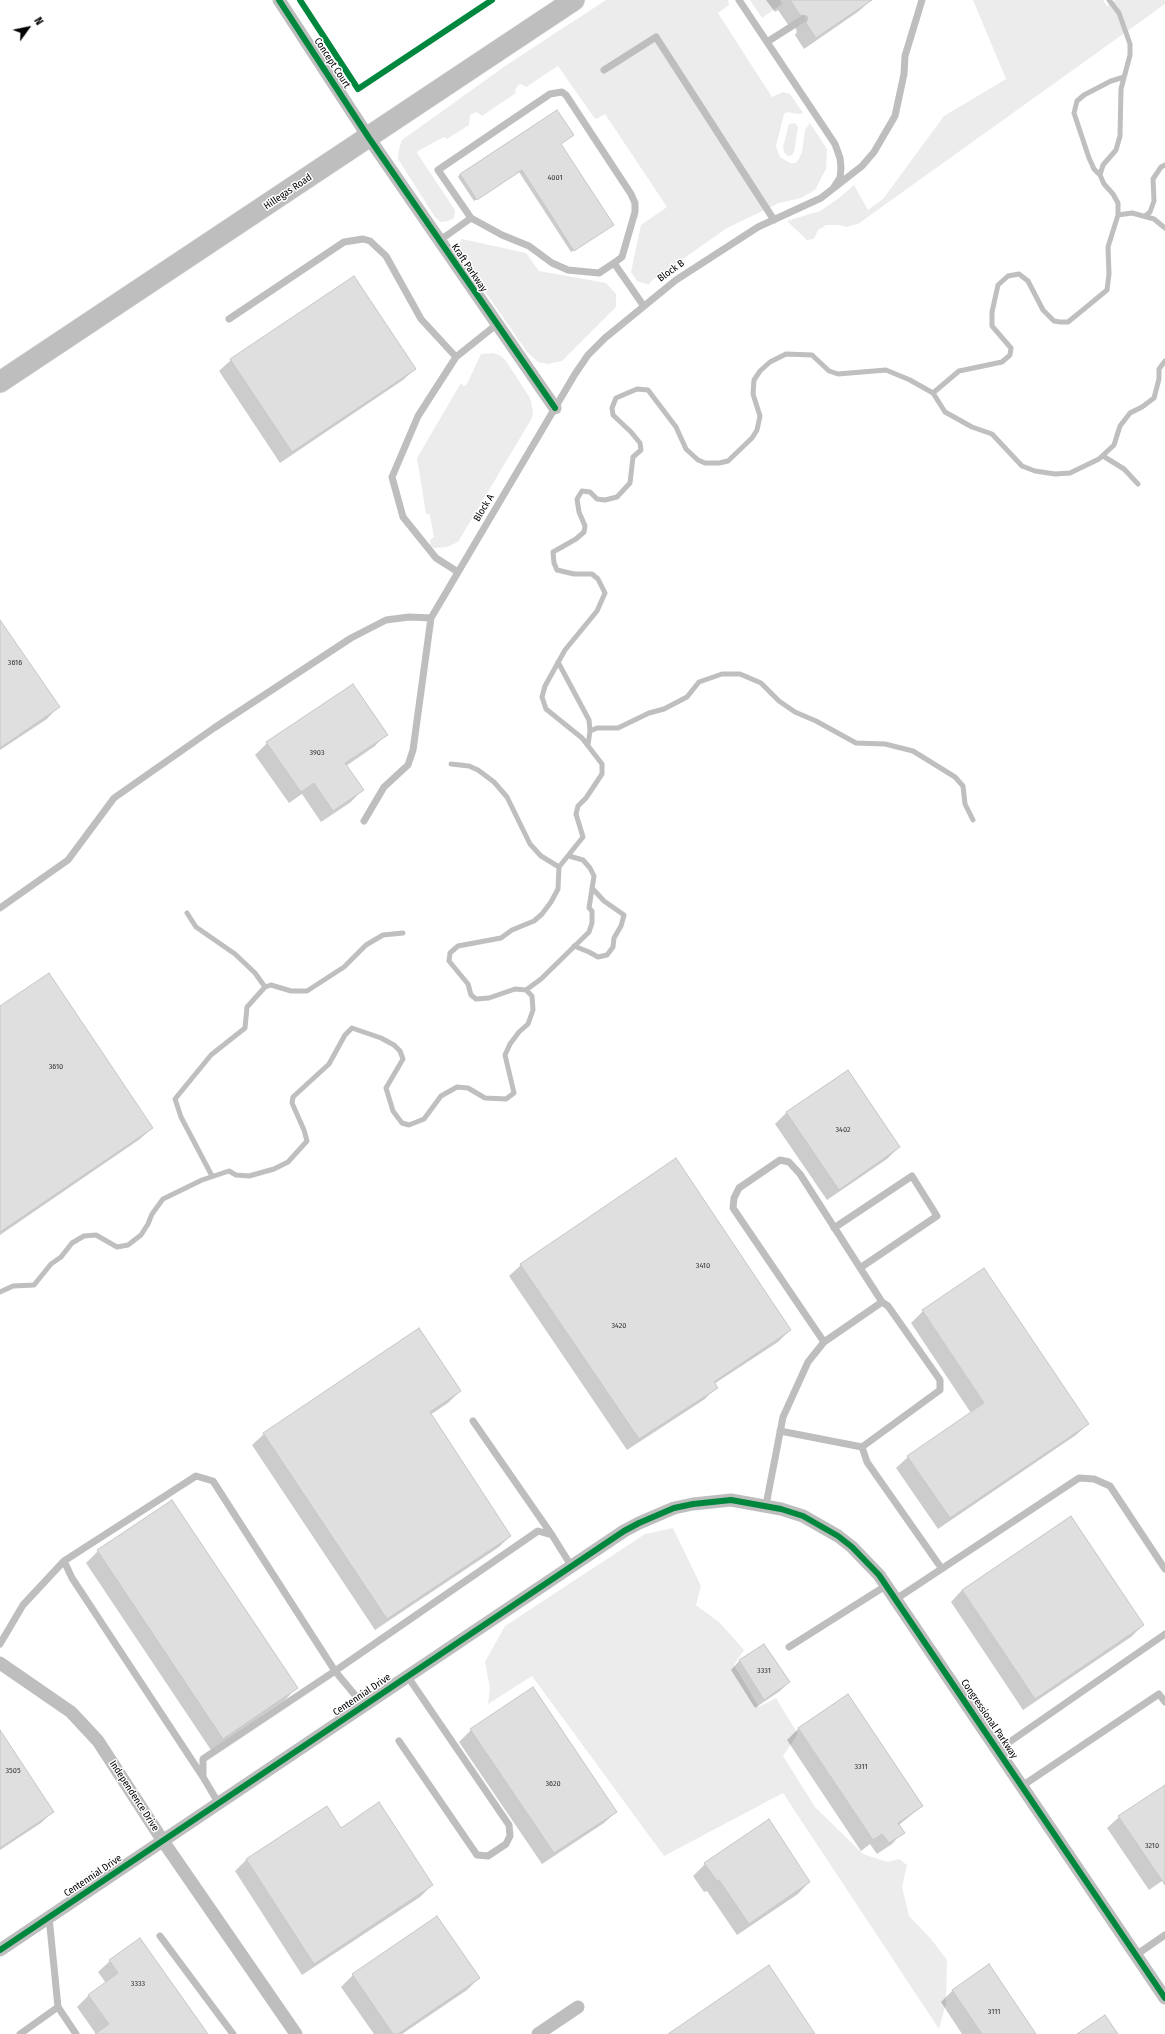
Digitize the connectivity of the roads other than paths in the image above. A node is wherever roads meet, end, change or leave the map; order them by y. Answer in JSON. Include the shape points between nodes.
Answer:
{"nodes":[{"id":1,"x":279,"y":0,"type":"edge"},
{"id":2,"x":574,"y":0,"type":"edge"},
{"id":3,"x":739,"y":0,"type":"edge"},
{"id":4,"x":922,"y":0,"type":"edge"},
{"id":5,"x":803,"y":19,"type":"dead end"},
{"id":6,"x":767,"y":42,"type":"junction"},
{"id":7,"x":604,"y":70,"type":"dead end"},
{"id":8,"x":369,"y":138,"type":"junction"},
{"id":9,"x":832,"y":189,"type":"junction"},
{"id":10,"x":471,"y":218,"type":"junction"},
{"id":11,"x":774,"y":220,"type":"junction"},
{"id":12,"x":439,"y":241,"type":"junction"},
{"id":13,"x":614,"y":263,"type":"junction"},
{"id":14,"x":643,"y":305,"type":"junction"},
{"id":15,"x":229,"y":318,"type":"dead end"},
{"id":16,"x":496,"y":325,"type":"junction"},
{"id":17,"x":456,"y":357,"type":"junction"},
{"id":18,"x":0,"y":382,"type":"edge"},
{"id":19,"x":555,"y":408,"type":"junction"},
{"id":20,"x":458,"y":572,"type":"junction"},
{"id":21,"x":431,"y":618,"type":"junction"},
{"id":22,"x":364,"y":821,"type":"dead end"},
{"id":23,"x":0,"y":908,"type":"edge"},
{"id":24,"x":834,"y":1228,"type":"junction"},
{"id":25,"x":860,"y":1268,"type":"junction"},
{"id":26,"x":882,"y":1302,"type":"junction"},
{"id":27,"x":824,"y":1342,"type":"junction"},
{"id":28,"x":473,"y":1421,"type":"dead end"},
{"id":29,"x":780,"y":1431,"type":"junction"},
{"id":30,"x":862,"y":1447,"type":"junction"},
{"id":31,"x":752,"y":1502,"type":"joint"},
{"id":32,"x":766,"y":1505,"type":"junction"},
{"id":33,"x":552,"y":1535,"type":"junction"},
{"id":34,"x":64,"y":1561,"type":"junction"},
{"id":35,"x":572,"y":1567,"type":"junction"},
{"id":36,"x":942,"y":1569,"type":"junction"},
{"id":37,"x":1165,"y":1569,"type":"edge"},
{"id":38,"x":887,"y":1585,"type":"junction"},
{"id":39,"x":896,"y":1599,"type":"junction"},
{"id":40,"x":1165,"y":1634,"type":"edge"},
{"id":41,"x":0,"y":1644,"type":"edge"},
{"id":42,"x":789,"y":1647,"type":"dead end"},
{"id":43,"x":0,"y":1663,"type":"edge"},
{"id":44,"x":335,"y":1671,"type":"junction"},
{"id":45,"x":408,"y":1677,"type":"junction"},
{"id":46,"x":1162,"y":1692,"type":"edge"},
{"id":47,"x":1165,"y":1702,"type":"edge"},
{"id":48,"x":364,"y":1706,"type":"junction"},
{"id":49,"x":398,"y":1741,"type":"dead end"},
{"id":50,"x":998,"y":1750,"type":"junction"},
{"id":51,"x":203,"y":1777,"type":"junction"},
{"id":52,"x":1022,"y":1786,"type":"junction"},
{"id":53,"x":219,"y":1804,"type":"junction"},
{"id":54,"x":163,"y":1841,"type":"junction"},
{"id":55,"x":49,"y":1917,"type":"junction"},
{"id":56,"x":1165,"y":1935,"type":"edge"},
{"id":57,"x":160,"y":1936,"type":"dead end"},
{"id":58,"x":0,"y":1950,"type":"edge"},
{"id":59,"x":1136,"y":1955,"type":"junction"},
{"id":60,"x":1165,"y":1998,"type":"edge"},
{"id":61,"x":578,"y":2006,"type":"dead end"},
{"id":62,"x":58,"y":2007,"type":"junction"},
{"id":63,"x":20,"y":2034,"type":"edge"},
{"id":64,"x":76,"y":2034,"type":"edge"},
{"id":65,"x":233,"y":2034,"type":"edge"},
{"id":66,"x":296,"y":2034,"type":"edge"},
{"id":67,"x":538,"y":2034,"type":"edge"}],
"edges":[{"from":1,"to":8,"type":"street","name":"Concept Court"},
{"from":2,"to":8,"type":"main road","name":"Hillegas Road"},
{"from":3,"to":6,"type":"lane"},
{"from":4,"to":9,"type":"lane","name":"Block B","via":[[906,56],[895,116],[874,152],[862,166]]},
{"from":5,"to":6,"type":"lane"},
{"from":6,"to":9,"type":"lane","via":[[835,144],[841,168],[840,178]]},
{"from":7,"to":11,"type":"lane","via":[[656,37]]},
{"from":8,"to":12,"type":"street","name":"Kraft Parkway"},
{"from":8,"to":18,"type":"main road","name":"Hillegas Road"},
{"from":9,"to":11,"type":"lane","name":"Block B","via":[[821,198]]},
{"from":10,"to":12,"type":"lane"},
{"from":10,"to":13,"type":"lane","via":[[502,236],[529,246],[565,269],[599,273]]},
{"from":10,"to":13,"type":"lane","via":[[438,170],[550,94],[562,92],[635,203],[635,212],[622,257]]},
{"from":11,"to":14,"type":"lane","name":"Block B","via":[[720,250]]},
{"from":12,"to":16,"type":"street","name":"Kraft Parkway"},
{"from":13,"to":14,"type":"lane"},
{"from":14,"to":19,"type":"lane","name":"Block B","via":[[588,355]]},
{"from":15,"to":17,"type":"lane","via":[[344,242],[364,239],[370,241],[386,256],[422,319]]},
{"from":16,"to":17,"type":"lane"},
{"from":16,"to":19,"type":"street","name":"Kraft Parkway"},
{"from":17,"to":20,"type":"lane","via":[[418,416],[392,478],[403,517],[436,558]]},
{"from":19,"to":20,"type":"lane","name":"Block A"},
{"from":20,"to":21,"type":"lane","name":"Block A"},
{"from":21,"to":22,"type":"lane","via":[[413,750],[408,764],[384,787]]},
{"from":21,"to":23,"type":"lane","via":[[386,620],[351,638],[214,728],[114,798],[68,860]]},
{"from":24,"to":25,"type":"lane"},
{"from":24,"to":25,"type":"lane","via":[[912,1176],[937,1216]]},
{"from":24,"to":27,"type":"lane","via":[[800,1174],[789,1162],[780,1160],[739,1188],[734,1198],[734,1208]]},
{"from":25,"to":26,"type":"lane"},
{"from":26,"to":27,"type":"lane"},
{"from":26,"to":30,"type":"lane","via":[[888,1306],[940,1380],[940,1390]]},
{"from":27,"to":29,"type":"lane","via":[[808,1362],[783,1417]]},
{"from":28,"to":33,"type":"lane"},
{"from":29,"to":30,"type":"lane"},
{"from":29,"to":32,"type":"lane"},
{"from":30,"to":36,"type":"lane","via":[[867,1462]]},
{"from":31,"to":32,"type":"street","name":"Congressional Parkway"},
{"from":31,"to":35,"type":"street","name":"Centennial Drive","via":[[731,1500],[668,1510],[639,1523]]},
{"from":32,"to":38,"type":"street","name":"Congressional Parkway","via":[[803,1516],[838,1536],[867,1561]]},
{"from":33,"to":35,"type":"lane"},
{"from":33,"to":44,"type":"lane","via":[[538,1531]]},
{"from":34,"to":41,"type":"lane","via":[[23,1605]]},
{"from":34,"to":44,"type":"lane","via":[[196,1476],[213,1481]]},
{"from":34,"to":51,"type":"lane","via":[[72,1578]]},
{"from":35,"to":45,"type":"street","name":"Centennial Drive"},
{"from":36,"to":37,"type":"lane","via":[[1079,1478],[1094,1478],[1110,1486]]},
{"from":36,"to":39,"type":"lane"},
{"from":38,"to":39,"type":"street","name":"Congressional Parkway"},
{"from":38,"to":42,"type":"lane"},
{"from":39,"to":50,"type":"street","name":"Congressional Parkway"},
{"from":40,"to":50,"type":"lane"},
{"from":43,"to":54,"type":"street","name":"Independence Drive","via":[[71,1712],[85,1726]]},
{"from":44,"to":48,"type":"lane"},
{"from":44,"to":51,"type":"lane","via":[[203,1759]]},
{"from":45,"to":48,"type":"street","name":"Centennial Drive"},
{"from":45,"to":49,"type":"lane","via":[[509,1826],[510,1836],[506,1844],[488,1856],[477,1855]]},
{"from":46,"to":47,"type":"lane"},
{"from":46,"to":52,"type":"lane"},
{"from":48,"to":53,"type":"street","name":"Centennial Drive"},
{"from":50,"to":52,"type":"street","name":"Congressional Parkway"},
{"from":51,"to":53,"type":"lane"},
{"from":52,"to":59,"type":"street","name":"Congressional Parkway"},
{"from":53,"to":54,"type":"street","name":"Centennial Drive"},
{"from":54,"to":55,"type":"street","name":"Centennial Drive"},
{"from":54,"to":66,"type":"street","name":"Independence Drive"},
{"from":55,"to":58,"type":"street","name":"Centennial Drive"},
{"from":55,"to":62,"type":"lane"},
{"from":56,"to":59,"type":"lane"},
{"from":57,"to":65,"type":"lane"},
{"from":59,"to":60,"type":"street","name":"Congressional Parkway"},
{"from":61,"to":67,"type":"street"},
{"from":62,"to":63,"type":"lane"},
{"from":62,"to":64,"type":"lane"}]}
